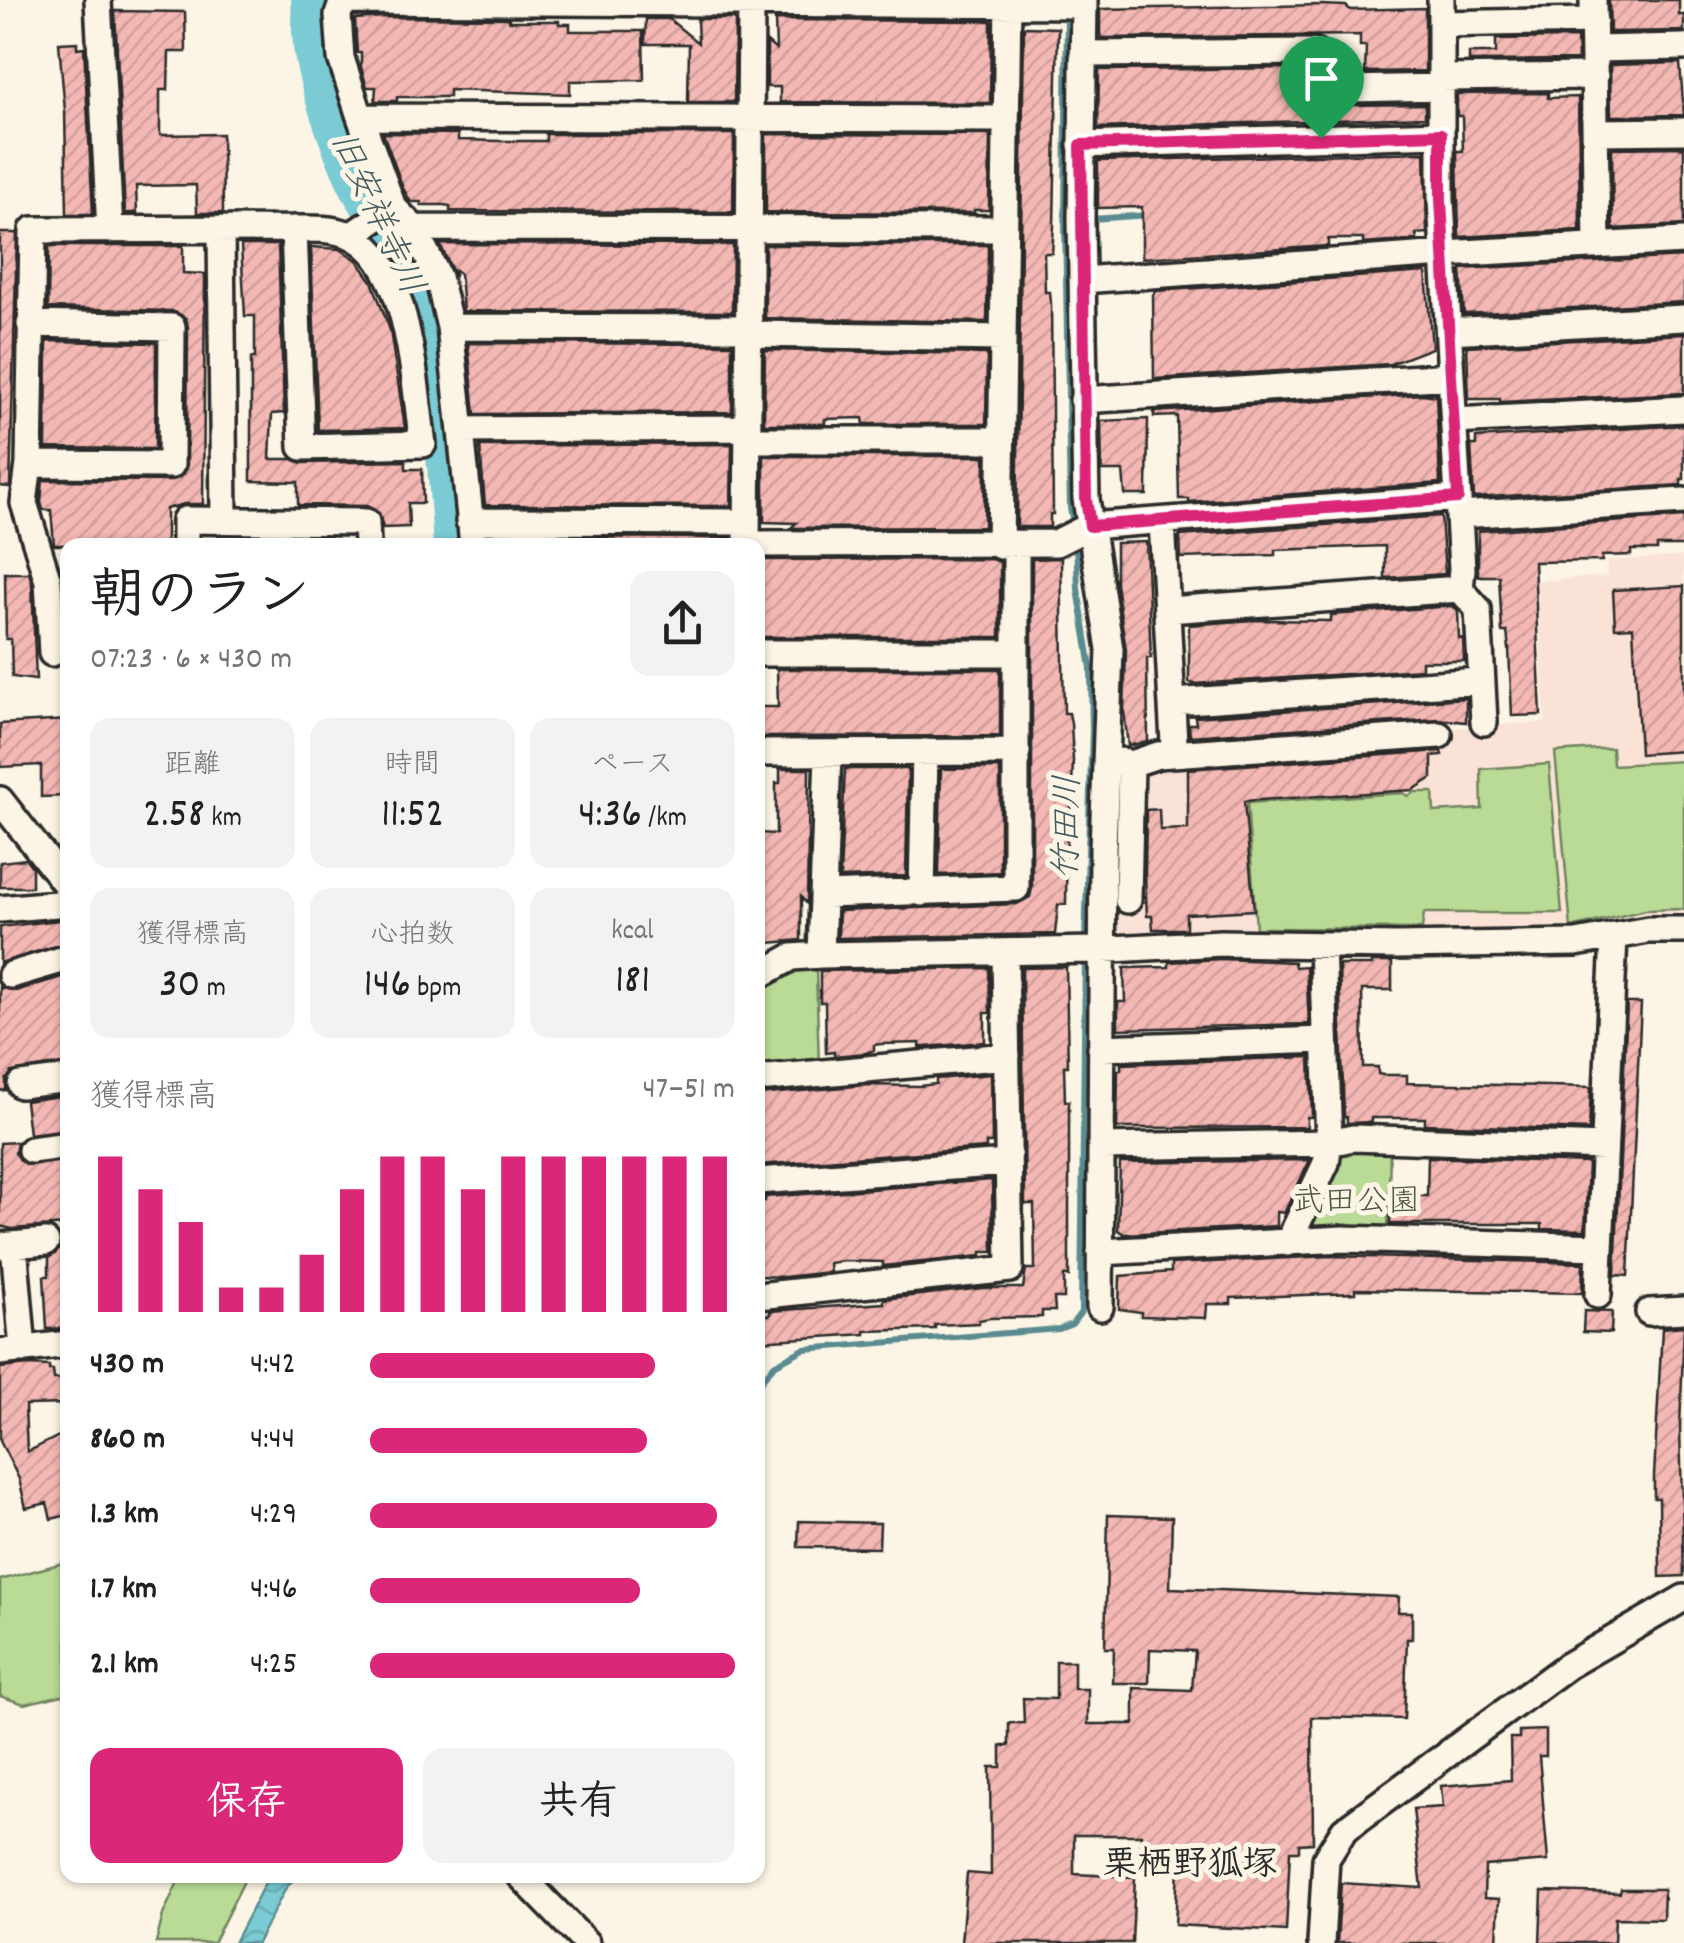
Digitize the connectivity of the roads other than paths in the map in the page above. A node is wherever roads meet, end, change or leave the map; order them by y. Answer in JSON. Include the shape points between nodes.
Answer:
{"nodes":[{"id":1,"x":98,"y":0,"type":"edge"},
{"id":2,"x":344,"y":1,"type":"edge"},
{"id":3,"x":751,"y":2,"type":"edge"},
{"id":4,"x":1008,"y":2,"type":"edge"},
{"id":5,"x":1076,"y":4,"type":"edge"},
{"id":6,"x":1594,"y":11,"type":"edge"},
{"id":7,"x":1441,"y":12,"type":"edge"},
{"id":8,"x":1684,"y":48,"type":"edge"},
{"id":9,"x":1594,"y":49,"type":"junction"},
{"id":10,"x":1083,"y":54,"type":"junction"},
{"id":11,"x":1594,"y":76,"type":"junction"},
{"id":12,"x":1441,"y":82,"type":"junction"},
{"id":13,"x":360,"y":118,"type":"junction"},
{"id":14,"x":750,"y":118,"type":"junction"},
{"id":15,"x":1006,"y":119,"type":"junction"},
{"id":16,"x":1684,"y":130,"type":"edge"},
{"id":17,"x":1596,"y":132,"type":"junction"},
{"id":18,"x":1441,"y":134,"type":"junction"},
{"id":19,"x":1081,"y":145,"type":"junction"},
{"id":20,"x":391,"y":208,"type":"junction"},
{"id":21,"x":414,"y":228,"type":"junction"},
{"id":22,"x":749,"y":228,"type":"junction"},
{"id":23,"x":1004,"y":228,"type":"junction"},
{"id":24,"x":294,"y":229,"type":"junction"},
{"id":25,"x":110,"y":230,"type":"junction"},
{"id":26,"x":221,"y":230,"type":"junction"},
{"id":27,"x":359,"y":231,"type":"junction"},
{"id":28,"x":1684,"y":242,"type":"edge"},
{"id":29,"x":1597,"y":246,"type":"junction"},
{"id":30,"x":1444,"y":254,"type":"junction"},
{"id":31,"x":1082,"y":280,"type":"junction"},
{"id":32,"x":1684,"y":318,"type":"edge"},
{"id":33,"x":30,"y":324,"type":"junction"},
{"id":34,"x":450,"y":327,"type":"junction"},
{"id":35,"x":1448,"y":330,"type":"junction"},
{"id":36,"x":748,"y":331,"type":"junction"},
{"id":37,"x":1003,"y":338,"type":"junction"},
{"id":38,"x":1451,"y":376,"type":"junction"},
{"id":39,"x":1084,"y":400,"type":"junction"},
{"id":40,"x":1684,"y":408,"type":"edge"},
{"id":41,"x":1454,"y":420,"type":"junction"},
{"id":42,"x":461,"y":430,"type":"junction"},
{"id":43,"x":748,"y":434,"type":"junction"},
{"id":44,"x":1001,"y":440,"type":"junction"},
{"id":45,"x":30,"y":464,"type":"junction"},
{"id":46,"x":1684,"y":501,"type":"edge"},
{"id":47,"x":12,"y":503,"type":"edge"},
{"id":48,"x":1458,"y":506,"type":"junction"},
{"id":49,"x":224,"y":518,"type":"junction"},
{"id":50,"x":1162,"y":521,"type":"junction"},
{"id":51,"x":185,"y":532,"type":"edge"},
{"id":52,"x":471,"y":533,"type":"edge"},
{"id":53,"x":1075,"y":534,"type":"junction"},
{"id":54,"x":747,"y":537,"type":"edge"},
{"id":55,"x":367,"y":538,"type":"edge"},
{"id":56,"x":1008,"y":545,"type":"junction"},
{"id":57,"x":58,"y":581,"type":"edge"},
{"id":58,"x":1460,"y":589,"type":"junction"},
{"id":59,"x":1168,"y":610,"type":"junction"},
{"id":60,"x":52,"y":653,"type":"dead end"},
{"id":61,"x":765,"y":653,"type":"edge"},
{"id":62,"x":1014,"y":653,"type":"junction"},
{"id":63,"x":1480,"y":681,"type":"junction"},
{"id":64,"x":1173,"y":702,"type":"junction"},
{"id":65,"x":1484,"y":722,"type":"dead end"},
{"id":66,"x":1439,"y":735,"type":"dead end"},
{"id":67,"x":1174,"y":743,"type":"dead end"},
{"id":68,"x":925,"y":752,"type":"junction"},
{"id":69,"x":1017,"y":752,"type":"junction"},
{"id":70,"x":765,"y":753,"type":"edge"},
{"id":71,"x":828,"y":753,"type":"junction"},
{"id":72,"x":1120,"y":761,"type":"junction"},
{"id":73,"x":0,"y":800,"type":"edge"},
{"id":74,"x":60,"y":878,"type":"edge"},
{"id":75,"x":922,"y":893,"type":"junction"},
{"id":76,"x":826,"y":895,"type":"junction"},
{"id":77,"x":1128,"y":900,"type":"dead end"},
{"id":78,"x":60,"y":904,"type":"edge"},
{"id":79,"x":0,"y":909,"type":"edge"},
{"id":80,"x":1684,"y":930,"type":"edge"},
{"id":81,"x":1614,"y":936,"type":"junction"},
{"id":82,"x":1322,"y":945,"type":"junction"},
{"id":83,"x":1099,"y":950,"type":"junction"},
{"id":84,"x":1005,"y":952,"type":"junction"},
{"id":85,"x":822,"y":955,"type":"junction"},
{"id":86,"x":60,"y":960,"type":"edge"},
{"id":87,"x":765,"y":966,"type":"edge"},
{"id":88,"x":12,"y":975,"type":"dead end"},
{"id":89,"x":1325,"y":1040,"type":"junction"},
{"id":90,"x":1101,"y":1048,"type":"junction"},
{"id":91,"x":1006,"y":1056,"type":"junction"},
{"id":92,"x":765,"y":1077,"type":"edge"},
{"id":93,"x":60,"y":1080,"type":"edge"},
{"id":94,"x":21,"y":1085,"type":"dead end"},
{"id":95,"x":1329,"y":1142,"type":"junction"},
{"id":96,"x":60,"y":1146,"type":"edge"},
{"id":97,"x":1102,"y":1147,"type":"junction"},
{"id":98,"x":1604,"y":1147,"type":"junction"},
{"id":99,"x":31,"y":1150,"type":"dead end"},
{"id":100,"x":1007,"y":1162,"type":"junction"},
{"id":101,"x":765,"y":1180,"type":"edge"},
{"id":102,"x":46,"y":1242,"type":"dead end"},
{"id":103,"x":1288,"y":1243,"type":"junction"},
{"id":104,"x":7,"y":1246,"type":"edge"},
{"id":105,"x":1600,"y":1247,"type":"junction"},
{"id":106,"x":1100,"y":1252,"type":"junction"},
{"id":107,"x":765,"y":1295,"type":"edge"},
{"id":108,"x":1598,"y":1295,"type":"dead end"},
{"id":109,"x":1100,"y":1307,"type":"dead end"},
{"id":110,"x":1684,"y":1310,"type":"edge"},
{"id":111,"x":1650,"y":1312,"type":"dead end"},
{"id":112,"x":60,"y":1345,"type":"edge"},
{"id":113,"x":11,"y":1351,"type":"edge"},
{"id":114,"x":1684,"y":1598,"type":"edge"},
{"id":115,"x":528,"y":1883,"type":"edge"},
{"id":116,"x":586,"y":1943,"type":"edge"},
{"id":117,"x":1321,"y":1943,"type":"edge"}],
"edges":[{"from":1,"to":25,"type":"street"},
{"from":2,"to":3,"type":"street"},
{"from":2,"to":13,"type":"street","via":[[338,15],[341,58]]},
{"from":3,"to":4,"type":"street"},
{"from":3,"to":14,"type":"street"},
{"from":4,"to":5,"type":"street"},
{"from":4,"to":15,"type":"street"},
{"from":5,"to":10,"type":"street"},
{"from":6,"to":7,"type":"street"},
{"from":6,"to":9,"type":"street"},
{"from":7,"to":12,"type":"street"},
{"from":8,"to":9,"type":"street"},
{"from":9,"to":11,"type":"street"},
{"from":10,"to":12,"type":"street","via":[[1315,52],[1350,89]]},
{"from":10,"to":19,"type":"street"},
{"from":11,"to":12,"type":"street"},
{"from":11,"to":17,"type":"street"},
{"from":12,"to":18,"type":"street"},
{"from":13,"to":14,"type":"street"},
{"from":13,"to":20,"type":"street"},
{"from":14,"to":15,"type":"street"},
{"from":14,"to":22,"type":"street"},
{"from":15,"to":23,"type":"street"},
{"from":16,"to":17,"type":"street"},
{"from":17,"to":29,"type":"street"},
{"from":18,"to":19,"type":"street"},
{"from":18,"to":30,"type":"street"},
{"from":19,"to":31,"type":"street"},
{"from":20,"to":21,"type":"street"},
{"from":20,"to":27,"type":"street"},
{"from":21,"to":22,"type":"street"},
{"from":21,"to":34,"type":"street","via":[[438,278]]},
{"from":22,"to":23,"type":"street"},
{"from":22,"to":36,"type":"street"},
{"from":23,"to":37,"type":"street"},
{"from":24,"to":26,"type":"street"},
{"from":24,"to":27,"type":"street"},
{"from":24,"to":27,"type":"street","via":[[302,447],[423,444],[403,309]]},
{"from":25,"to":26,"type":"street"},
{"from":25,"to":33,"type":"street","via":[[32,230]]},
{"from":26,"to":49,"type":"street"},
{"from":28,"to":29,"type":"street"},
{"from":29,"to":30,"type":"street"},
{"from":30,"to":31,"type":"street"},
{"from":30,"to":35,"type":"street"},
{"from":31,"to":39,"type":"street"},
{"from":32,"to":35,"type":"street"},
{"from":33,"to":45,"type":"street"},
{"from":33,"to":45,"type":"street","via":[[172,327],[171,465]]},
{"from":34,"to":36,"type":"street"},
{"from":34,"to":42,"type":"street"},
{"from":35,"to":38,"type":"street"},
{"from":36,"to":37,"type":"street"},
{"from":36,"to":43,"type":"street"},
{"from":37,"to":44,"type":"street"},
{"from":38,"to":39,"type":"street"},
{"from":38,"to":41,"type":"street"},
{"from":39,"to":53,"type":"street","via":[[1086,499]]},
{"from":40,"to":41,"type":"street"},
{"from":41,"to":48,"type":"street"},
{"from":42,"to":43,"type":"street"},
{"from":42,"to":52,"type":"street"},
{"from":43,"to":44,"type":"street"},
{"from":43,"to":54,"type":"street"},
{"from":44,"to":56,"type":"street"},
{"from":45,"to":47,"type":"street"},
{"from":46,"to":48,"type":"street"},
{"from":47,"to":57,"type":"street"},
{"from":48,"to":50,"type":"street"},
{"from":48,"to":58,"type":"street"},
{"from":49,"to":51,"type":"street"},
{"from":49,"to":55,"type":"street","via":[[366,522]]},
{"from":50,"to":53,"type":"street"},
{"from":50,"to":59,"type":"street"},
{"from":52,"to":54,"type":"street"},
{"from":53,"to":56,"type":"street"},
{"from":53,"to":72,"type":"street","via":[[1110,649]]},
{"from":54,"to":56,"type":"street"},
{"from":56,"to":62,"type":"street"},
{"from":57,"to":60,"type":"street"},
{"from":58,"to":59,"type":"street"},
{"from":58,"to":63,"type":"street","via":[[1478,609]]},
{"from":59,"to":64,"type":"street"},
{"from":61,"to":62,"type":"street"},
{"from":62,"to":69,"type":"street"},
{"from":63,"to":64,"type":"street"},
{"from":63,"to":65,"type":"street"},
{"from":64,"to":67,"type":"street"},
{"from":66,"to":72,"type":"street"},
{"from":68,"to":69,"type":"street"},
{"from":68,"to":71,"type":"street"},
{"from":68,"to":75,"type":"street"},
{"from":69,"to":75,"type":"street","via":[[1016,888]]},
{"from":70,"to":71,"type":"street"},
{"from":71,"to":76,"type":"street"},
{"from":72,"to":77,"type":"street"},
{"from":72,"to":83,"type":"street","via":[[1103,849]]},
{"from":73,"to":74,"type":"street"},
{"from":75,"to":76,"type":"street"},
{"from":76,"to":85,"type":"street"},
{"from":78,"to":79,"type":"street"},
{"from":80,"to":81,"type":"street"},
{"from":81,"to":82,"type":"street","via":[[1576,943]]},
{"from":81,"to":98,"type":"street"},
{"from":82,"to":83,"type":"street"},
{"from":82,"to":89,"type":"street"},
{"from":83,"to":84,"type":"street"},
{"from":83,"to":90,"type":"street"},
{"from":84,"to":85,"type":"street"},
{"from":84,"to":91,"type":"street"},
{"from":85,"to":87,"type":"street"},
{"from":86,"to":88,"type":"street"},
{"from":89,"to":90,"type":"street"},
{"from":89,"to":95,"type":"street"},
{"from":90,"to":97,"type":"street"},
{"from":91,"to":92,"type":"street"},
{"from":91,"to":100,"type":"street"},
{"from":93,"to":94,"type":"street"},
{"from":95,"to":97,"type":"street"},
{"from":95,"to":98,"type":"street"},
{"from":95,"to":103,"type":"street","via":[[1326,1163]]},
{"from":96,"to":99,"type":"street"},
{"from":97,"to":106,"type":"street"},
{"from":98,"to":105,"type":"street"},
{"from":100,"to":101,"type":"street"},
{"from":100,"to":107,"type":"street","via":[[1010,1269]]},
{"from":102,"to":104,"type":"street"},
{"from":103,"to":105,"type":"street"},
{"from":103,"to":106,"type":"street"},
{"from":104,"to":113,"type":"street"},
{"from":105,"to":108,"type":"street"},
{"from":106,"to":109,"type":"street"},
{"from":110,"to":111,"type":"street"},
{"from":112,"to":113,"type":"street"},
{"from":114,"to":117,"type":"street","via":[[1567,1666],[1344,1830],[1326,1858]]},
{"from":115,"to":116,"type":"street"}]}
